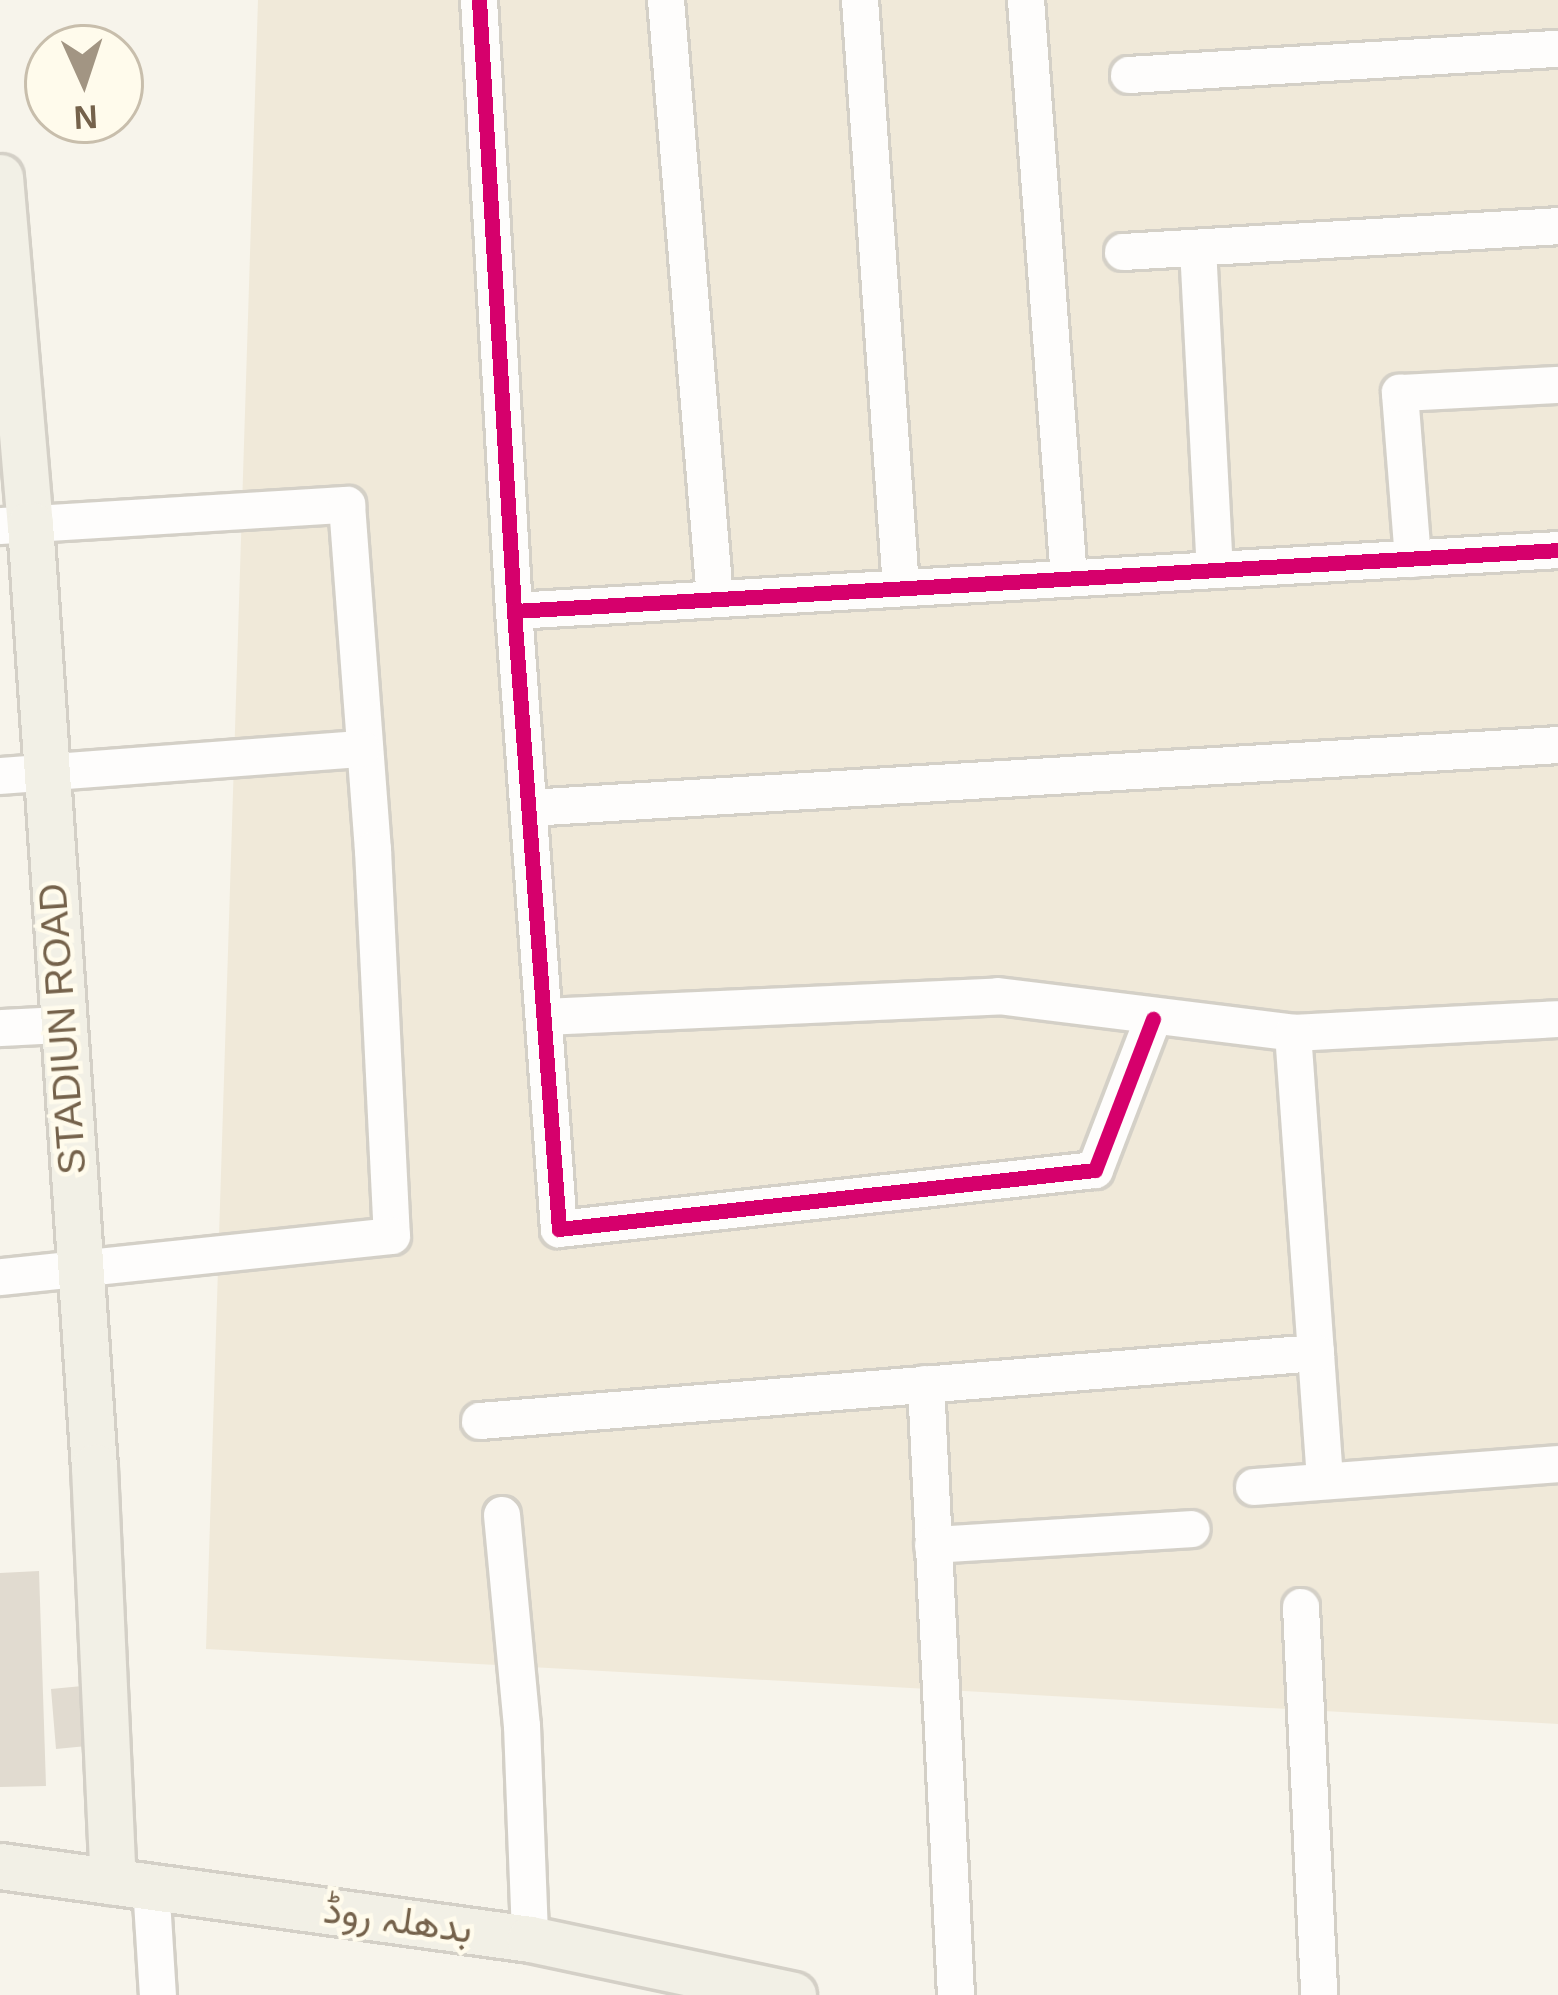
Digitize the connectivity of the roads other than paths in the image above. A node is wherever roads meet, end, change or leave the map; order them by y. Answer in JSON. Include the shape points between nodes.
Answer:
{"nodes":[{"id":1,"x":479,"y":0,"type":"edge"},
{"id":2,"x":666,"y":0,"type":"edge"},
{"id":3,"x":860,"y":0,"type":"edge"},
{"id":4,"x":1026,"y":0,"type":"edge"},
{"id":5,"x":1558,"y":49,"type":"edge"},
{"id":6,"x":1129,"y":75,"type":"dead end"},
{"id":7,"x":0,"y":177,"type":"edge"},
{"id":8,"x":1558,"y":226,"type":"edge"},
{"id":9,"x":1198,"y":248,"type":"junction"},
{"id":10,"x":1123,"y":252,"type":"dead end"},
{"id":11,"x":1558,"y":386,"type":"edge"},
{"id":12,"x":15,"y":525,"type":"edge"},
{"id":13,"x":1558,"y":550,"type":"edge"},
{"id":14,"x":1413,"y":559,"type":"junction"},
{"id":15,"x":1215,"y":570,"type":"junction"},
{"id":16,"x":1069,"y":578,"type":"junction"},
{"id":17,"x":901,"y":588,"type":"junction"},
{"id":18,"x":715,"y":599,"type":"junction"},
{"id":19,"x":514,"y":610,"type":"junction"},
{"id":20,"x":1558,"y":745,"type":"edge"},
{"id":21,"x":362,"y":749,"type":"junction"},
{"id":22,"x":22,"y":774,"type":"edge"},
{"id":23,"x":529,"y":808,"type":"junction"},
{"id":24,"x":544,"y":1017,"type":"junction"},
{"id":25,"x":1153,"y":1018,"type":"junction"},
{"id":26,"x":1558,"y":1019,"type":"edge"},
{"id":27,"x":62,"y":1025,"type":"junction"},
{"id":28,"x":0,"y":1028,"type":"edge"},
{"id":29,"x":1293,"y":1033,"type":"junction"},
{"id":30,"x":80,"y":1270,"type":"junction"},
{"id":31,"x":0,"y":1277,"type":"edge"},
{"id":32,"x":1316,"y":1353,"type":"junction"},
{"id":33,"x":926,"y":1384,"type":"junction"},
{"id":34,"x":480,"y":1421,"type":"dead end"},
{"id":35,"x":1558,"y":1464,"type":"edge"},
{"id":36,"x":1325,"y":1481,"type":"junction"},
{"id":37,"x":1254,"y":1487,"type":"dead end"},
{"id":38,"x":502,"y":1515,"type":"dead end"},
{"id":39,"x":1192,"y":1529,"type":"dead end"},
{"id":40,"x":934,"y":1545,"type":"junction"},
{"id":41,"x":1301,"y":1606,"type":"dead end"},
{"id":42,"x":0,"y":1866,"type":"edge"},
{"id":43,"x":132,"y":1883,"type":"junction"},
{"id":44,"x":530,"y":1939,"type":"junction"},
{"id":45,"x":158,"y":1995,"type":"edge"},
{"id":46,"x":793,"y":1995,"type":"edge"},
{"id":47,"x":956,"y":1995,"type":"edge"},
{"id":48,"x":1319,"y":1995,"type":"edge"}],
"edges":[{"from":1,"to":19,"type":"street"},
{"from":2,"to":18,"type":"street"},
{"from":3,"to":17,"type":"street"},
{"from":4,"to":16,"type":"street"},
{"from":5,"to":6,"type":"street"},
{"from":7,"to":12,"type":"main road","name":"STADIUN ROAD"},
{"from":8,"to":9,"type":"street"},
{"from":9,"to":10,"type":"street"},
{"from":9,"to":15,"type":"street"},
{"from":11,"to":14,"type":"street","via":[[1400,393]]},
{"from":12,"to":21,"type":"street","via":[[347,505]]},
{"from":12,"to":22,"type":"main road","name":"STADIUN ROAD"},
{"from":13,"to":14,"type":"street"},
{"from":14,"to":15,"type":"street"},
{"from":15,"to":16,"type":"street"},
{"from":16,"to":17,"type":"street"},
{"from":17,"to":18,"type":"street"},
{"from":18,"to":19,"type":"street"},
{"from":19,"to":23,"type":"street"},
{"from":20,"to":23,"type":"street"},
{"from":21,"to":22,"type":"street"},
{"from":21,"to":30,"type":"street","via":[[392,1236]]},
{"from":22,"to":27,"type":"main road","name":"STADIUN ROAD"},
{"from":23,"to":24,"type":"street"},
{"from":24,"to":25,"type":"street","via":[[998,996]]},
{"from":24,"to":25,"type":"street","via":[[559,1228],[1095,1170]]},
{"from":25,"to":29,"type":"street"},
{"from":26,"to":29,"type":"street"},
{"from":27,"to":28,"type":"street"},
{"from":27,"to":30,"type":"main road","name":"STADIUN ROAD"},
{"from":29,"to":32,"type":"street"},
{"from":30,"to":31,"type":"street"},
{"from":30,"to":43,"type":"main road","name":"STADIUN ROAD"},
{"from":32,"to":33,"type":"street"},
{"from":32,"to":36,"type":"street"},
{"from":33,"to":34,"type":"street"},
{"from":33,"to":40,"type":"street"},
{"from":35,"to":36,"type":"street"},
{"from":36,"to":37,"type":"street"},
{"from":38,"to":44,"type":"street","via":[[522,1726]]},
{"from":39,"to":40,"type":"street"},
{"from":40,"to":47,"type":"street"},
{"from":41,"to":48,"type":"street"},
{"from":42,"to":43,"type":"main road","name":"بدھلہ روڈ"},
{"from":43,"to":44,"type":"main road","name":"بدھلہ روڈ"},
{"from":43,"to":45,"type":"street"},
{"from":44,"to":46,"type":"main road","name":"بدھلہ روڈ"}]}
